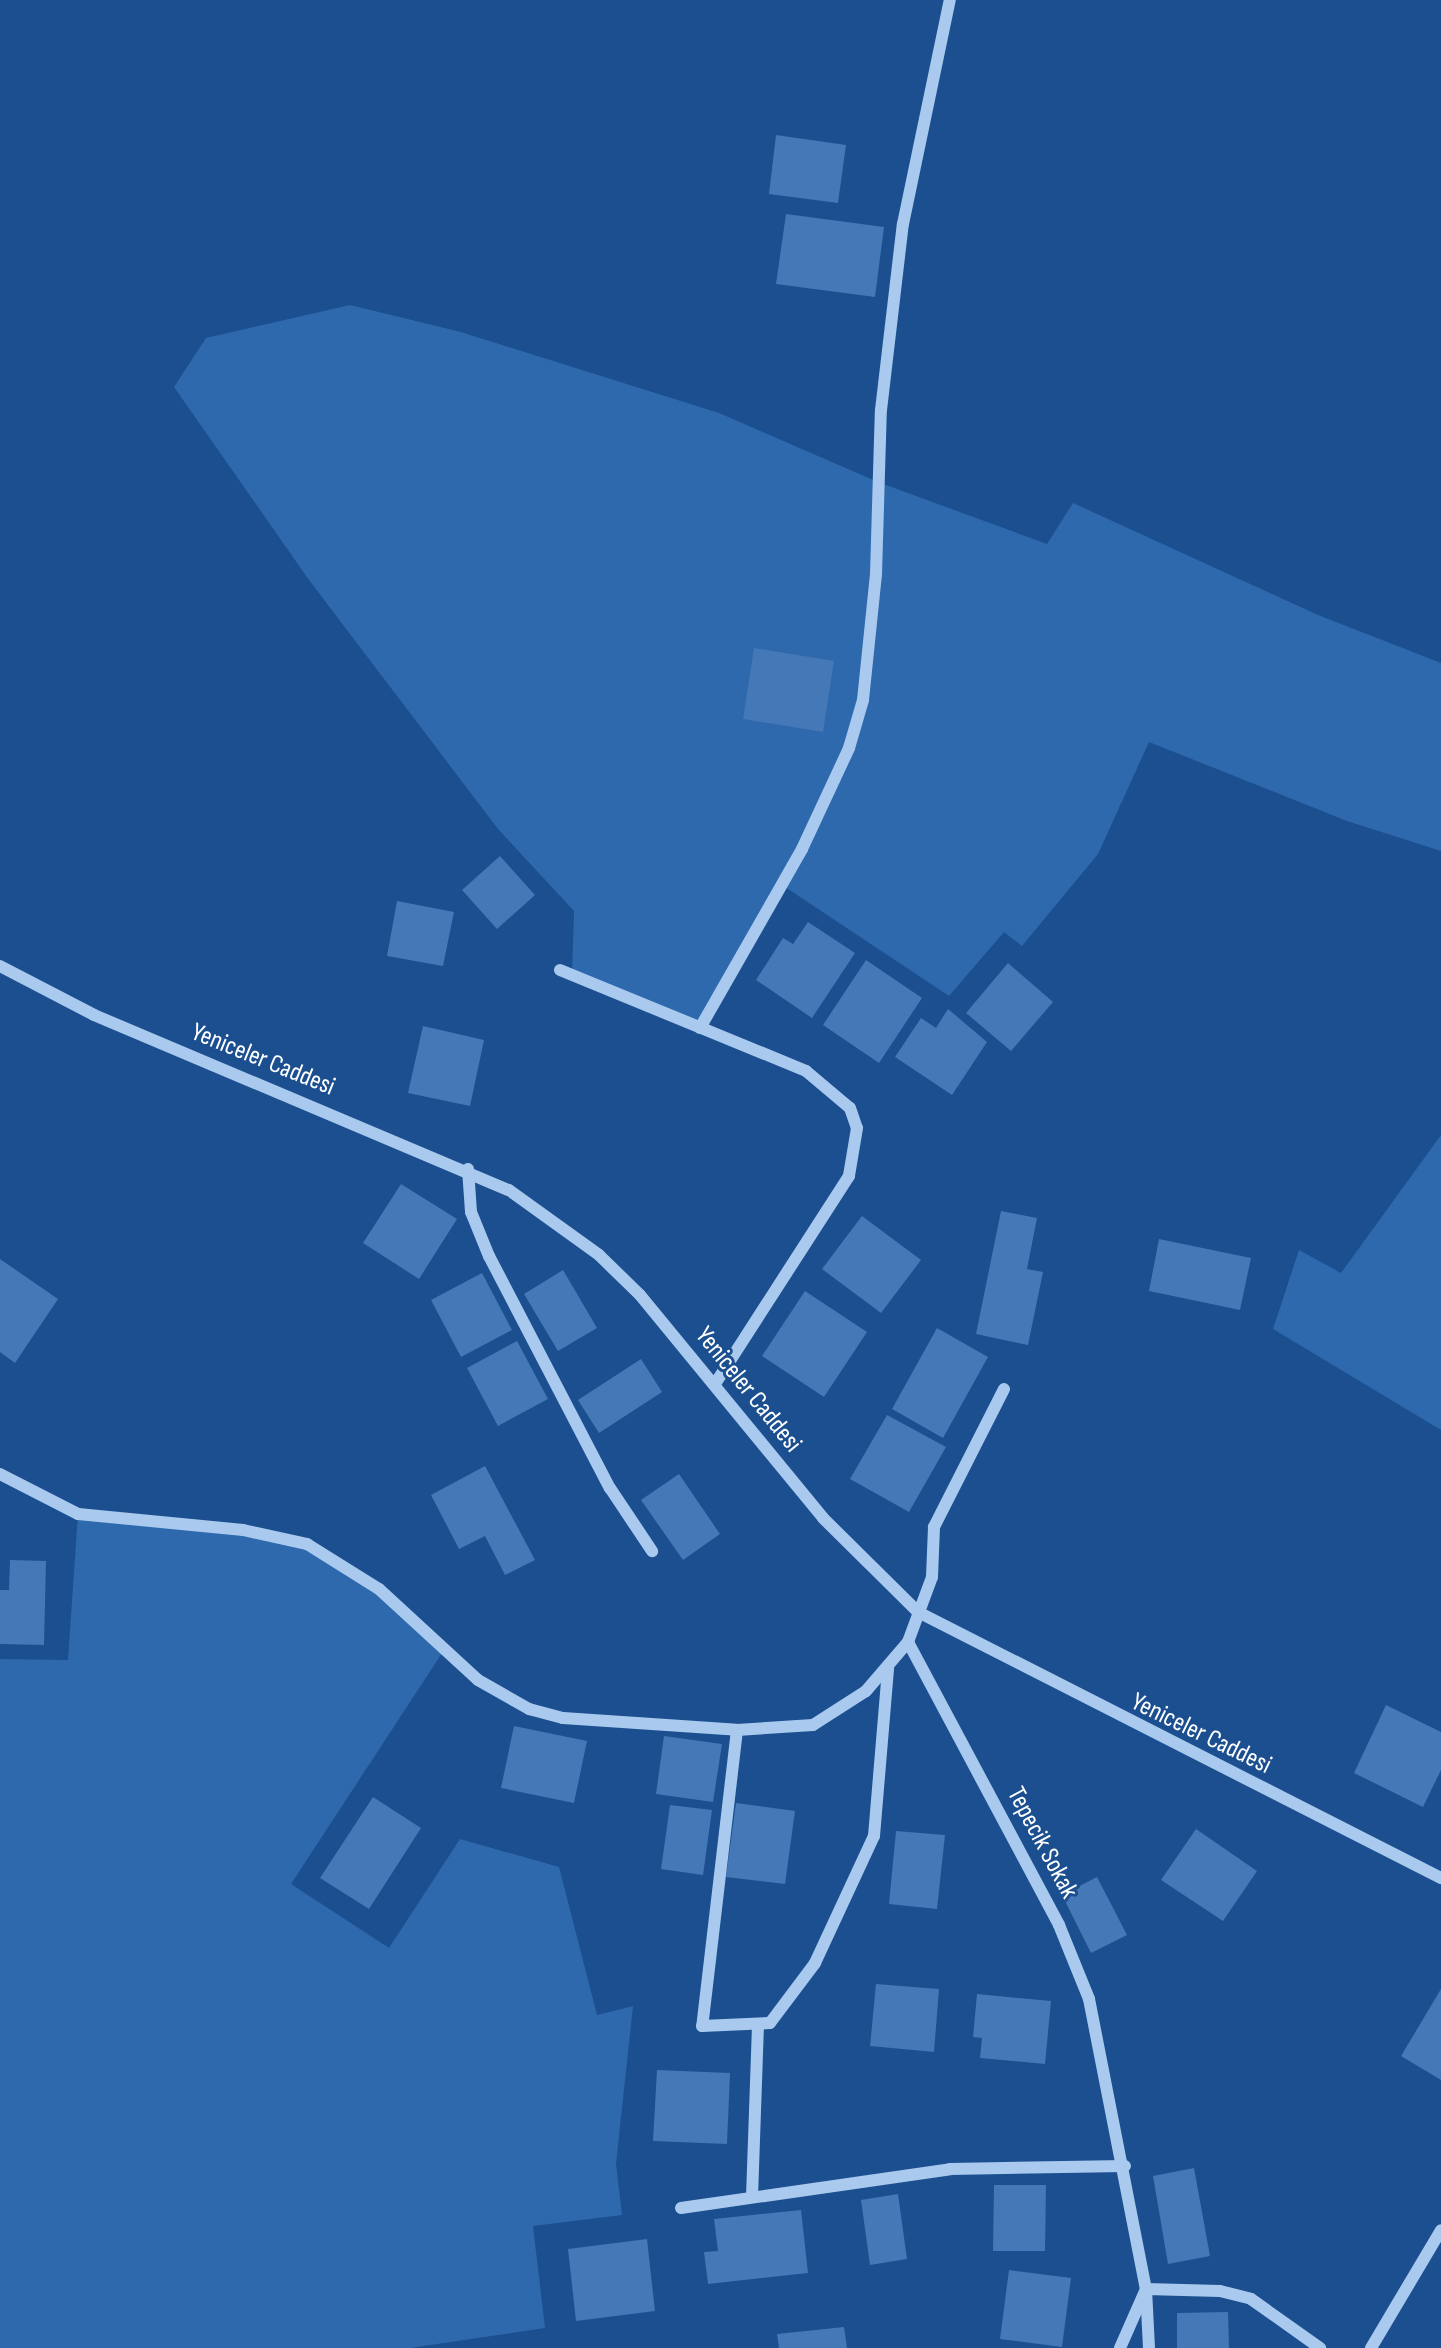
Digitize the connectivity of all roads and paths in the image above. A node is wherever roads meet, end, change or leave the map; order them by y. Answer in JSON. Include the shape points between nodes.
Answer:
{"nodes":[{"id":1,"x":950,"y":0,"type":"edge"},
{"id":2,"x":0,"y":966,"type":"edge"},
{"id":3,"x":560,"y":970,"type":"dead end"},
{"id":4,"x":700,"y":1028,"type":"junction"},
{"id":5,"x":468,"y":1169,"type":"junction"},
{"id":6,"x":716,"y":1382,"type":"junction"},
{"id":7,"x":1004,"y":1389,"type":"dead end"},
{"id":8,"x":0,"y":1474,"type":"edge"},
{"id":9,"x":652,"y":1552,"type":"dead end"},
{"id":10,"x":918,"y":1612,"type":"junction"},
{"id":11,"x":908,"y":1642,"type":"junction"},
{"id":12,"x":888,"y":1669,"type":"junction"},
{"id":13,"x":737,"y":1730,"type":"junction"},
{"id":14,"x":1441,"y":1878,"type":"edge"},
{"id":15,"x":758,"y":2028,"type":"junction"},
{"id":16,"x":1125,"y":2166,"type":"junction"},
{"id":17,"x":752,"y":2197,"type":"junction"},
{"id":18,"x":681,"y":2208,"type":"dead end"},
{"id":19,"x":1441,"y":2230,"type":"edge"},
{"id":20,"x":1146,"y":2289,"type":"junction"},
{"id":21,"x":1120,"y":2348,"type":"edge"},
{"id":22,"x":1149,"y":2348,"type":"edge"},
{"id":23,"x":1320,"y":2348,"type":"edge"},
{"id":24,"x":1371,"y":2348,"type":"edge"}],
"edges":[{"from":1,"to":4,"type":"street","via":[[903,224],[881,410],[876,573],[863,700],[849,748],[802,849]]},
{"from":2,"to":5,"type":"street","name":"Yeniceler Caddesi","via":[[94,1014]]},
{"from":3,"to":4,"type":"street"},
{"from":4,"to":6,"type":"street","via":[[806,1071],[838,1094],[857,1128],[849,1176]]},
{"from":5,"to":6,"type":"street","name":"Yeniceler Caddesi","via":[[599,1255]]},
{"from":5,"to":9,"type":"street","via":[[471,1212],[489,1256],[610,1488]]},
{"from":6,"to":10,"type":"street","name":"Yeniceler Caddesi","via":[[824,1518]]},
{"from":7,"to":10,"type":"street","via":[[934,1527],[932,1577]]},
{"from":8,"to":13,"type":"street","via":[[78,1514],[243,1530],[307,1544],[379,1589],[478,1680],[529,1709],[594,1722]]},
{"from":10,"to":11,"type":"street"},
{"from":10,"to":14,"type":"street","name":"Yeniceler Caddesi"},
{"from":11,"to":12,"type":"street"},
{"from":11,"to":16,"type":"street","name":"Tepecik Sokak","via":[[1059,1925],[1089,1999]]},
{"from":12,"to":13,"type":"street","via":[[839,1712],[813,1725]]},
{"from":12,"to":15,"type":"street","via":[[879,1797],[864,1864],[796,1996]]},
{"from":13,"to":15,"type":"street","via":[[702,2026]]},
{"from":15,"to":17,"type":"street"},
{"from":16,"to":17,"type":"street","via":[[950,2169]]},
{"from":16,"to":20,"type":"street","name":"Tepecik Sokak"},
{"from":17,"to":18,"type":"street"},
{"from":19,"to":24,"type":"street"},
{"from":20,"to":21,"type":"street"},
{"from":20,"to":22,"type":"street","name":"Tepecik Sokak"},
{"from":20,"to":23,"type":"street","via":[[1220,2291],[1251,2300]]}]}
